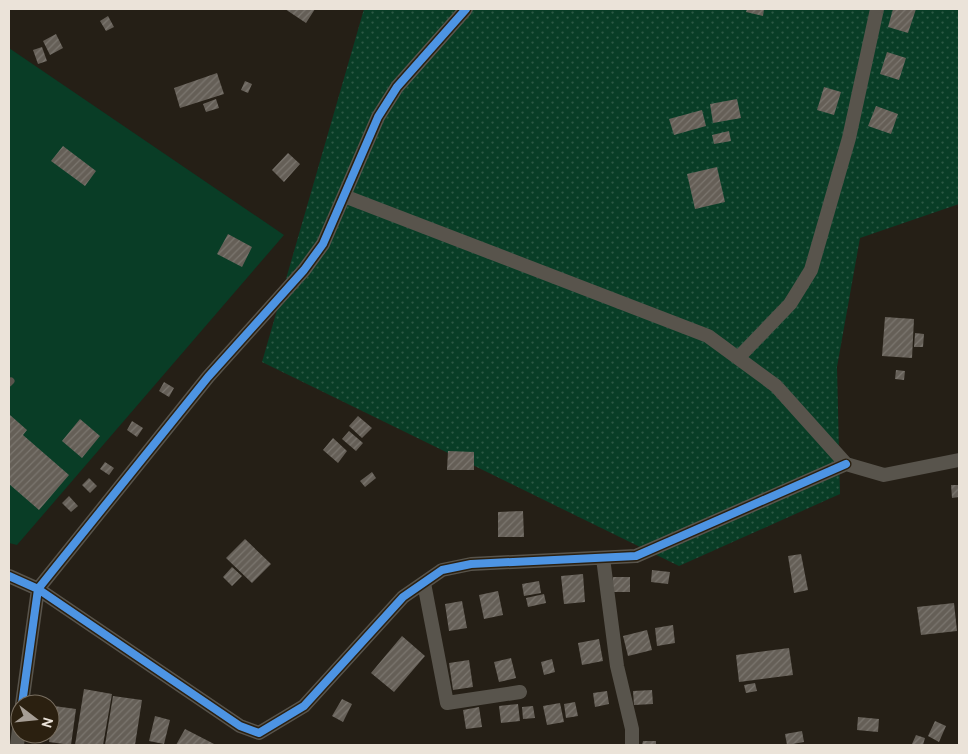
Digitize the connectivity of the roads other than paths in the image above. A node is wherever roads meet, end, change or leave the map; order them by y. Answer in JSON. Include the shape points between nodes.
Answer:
{"nodes":[{"id":1,"x":466,"y":9,"type":"edge"},
{"id":2,"x":877,"y":9,"type":"edge"},
{"id":3,"x":344,"y":196,"type":"junction"},
{"id":4,"x":738,"y":358,"type":"junction"},
{"id":5,"x":959,"y":460,"type":"edge"},
{"id":6,"x":846,"y":464,"type":"junction"},
{"id":7,"x":603,"y":558,"type":"junction"},
{"id":8,"x":9,"y":576,"type":"edge"},
{"id":9,"x":424,"y":583,"type":"junction"},
{"id":10,"x":38,"y":589,"type":"junction"},
{"id":11,"x":520,"y":692,"type":"dead end"},
{"id":12,"x":23,"y":694,"type":"edge"},
{"id":13,"x":632,"y":745,"type":"edge"}],
"edges":[{"from":1,"to":3,"type":"street","via":[[397,87],[378,117]]},
{"from":2,"to":4,"type":"street","via":[[849,138],[811,270],[790,304]]},
{"from":3,"to":4,"type":"street","via":[[708,336]]},
{"from":3,"to":10,"type":"street","via":[[323,244],[304,270],[208,377]]},
{"from":4,"to":6,"type":"street","via":[[776,386]]},
{"from":5,"to":6,"type":"street","via":[[884,475]]},
{"from":6,"to":7,"type":"street","via":[[636,556]]},
{"from":7,"to":9,"type":"street","via":[[471,564],[442,570]]},
{"from":7,"to":13,"type":"street","via":[[617,666],[632,729]]},
{"from":8,"to":10,"type":"street"},
{"from":9,"to":10,"type":"street","via":[[403,597],[304,706],[259,733],[240,726]]},
{"from":9,"to":11,"type":"street","via":[[447,703]]},
{"from":10,"to":12,"type":"street"}]}
